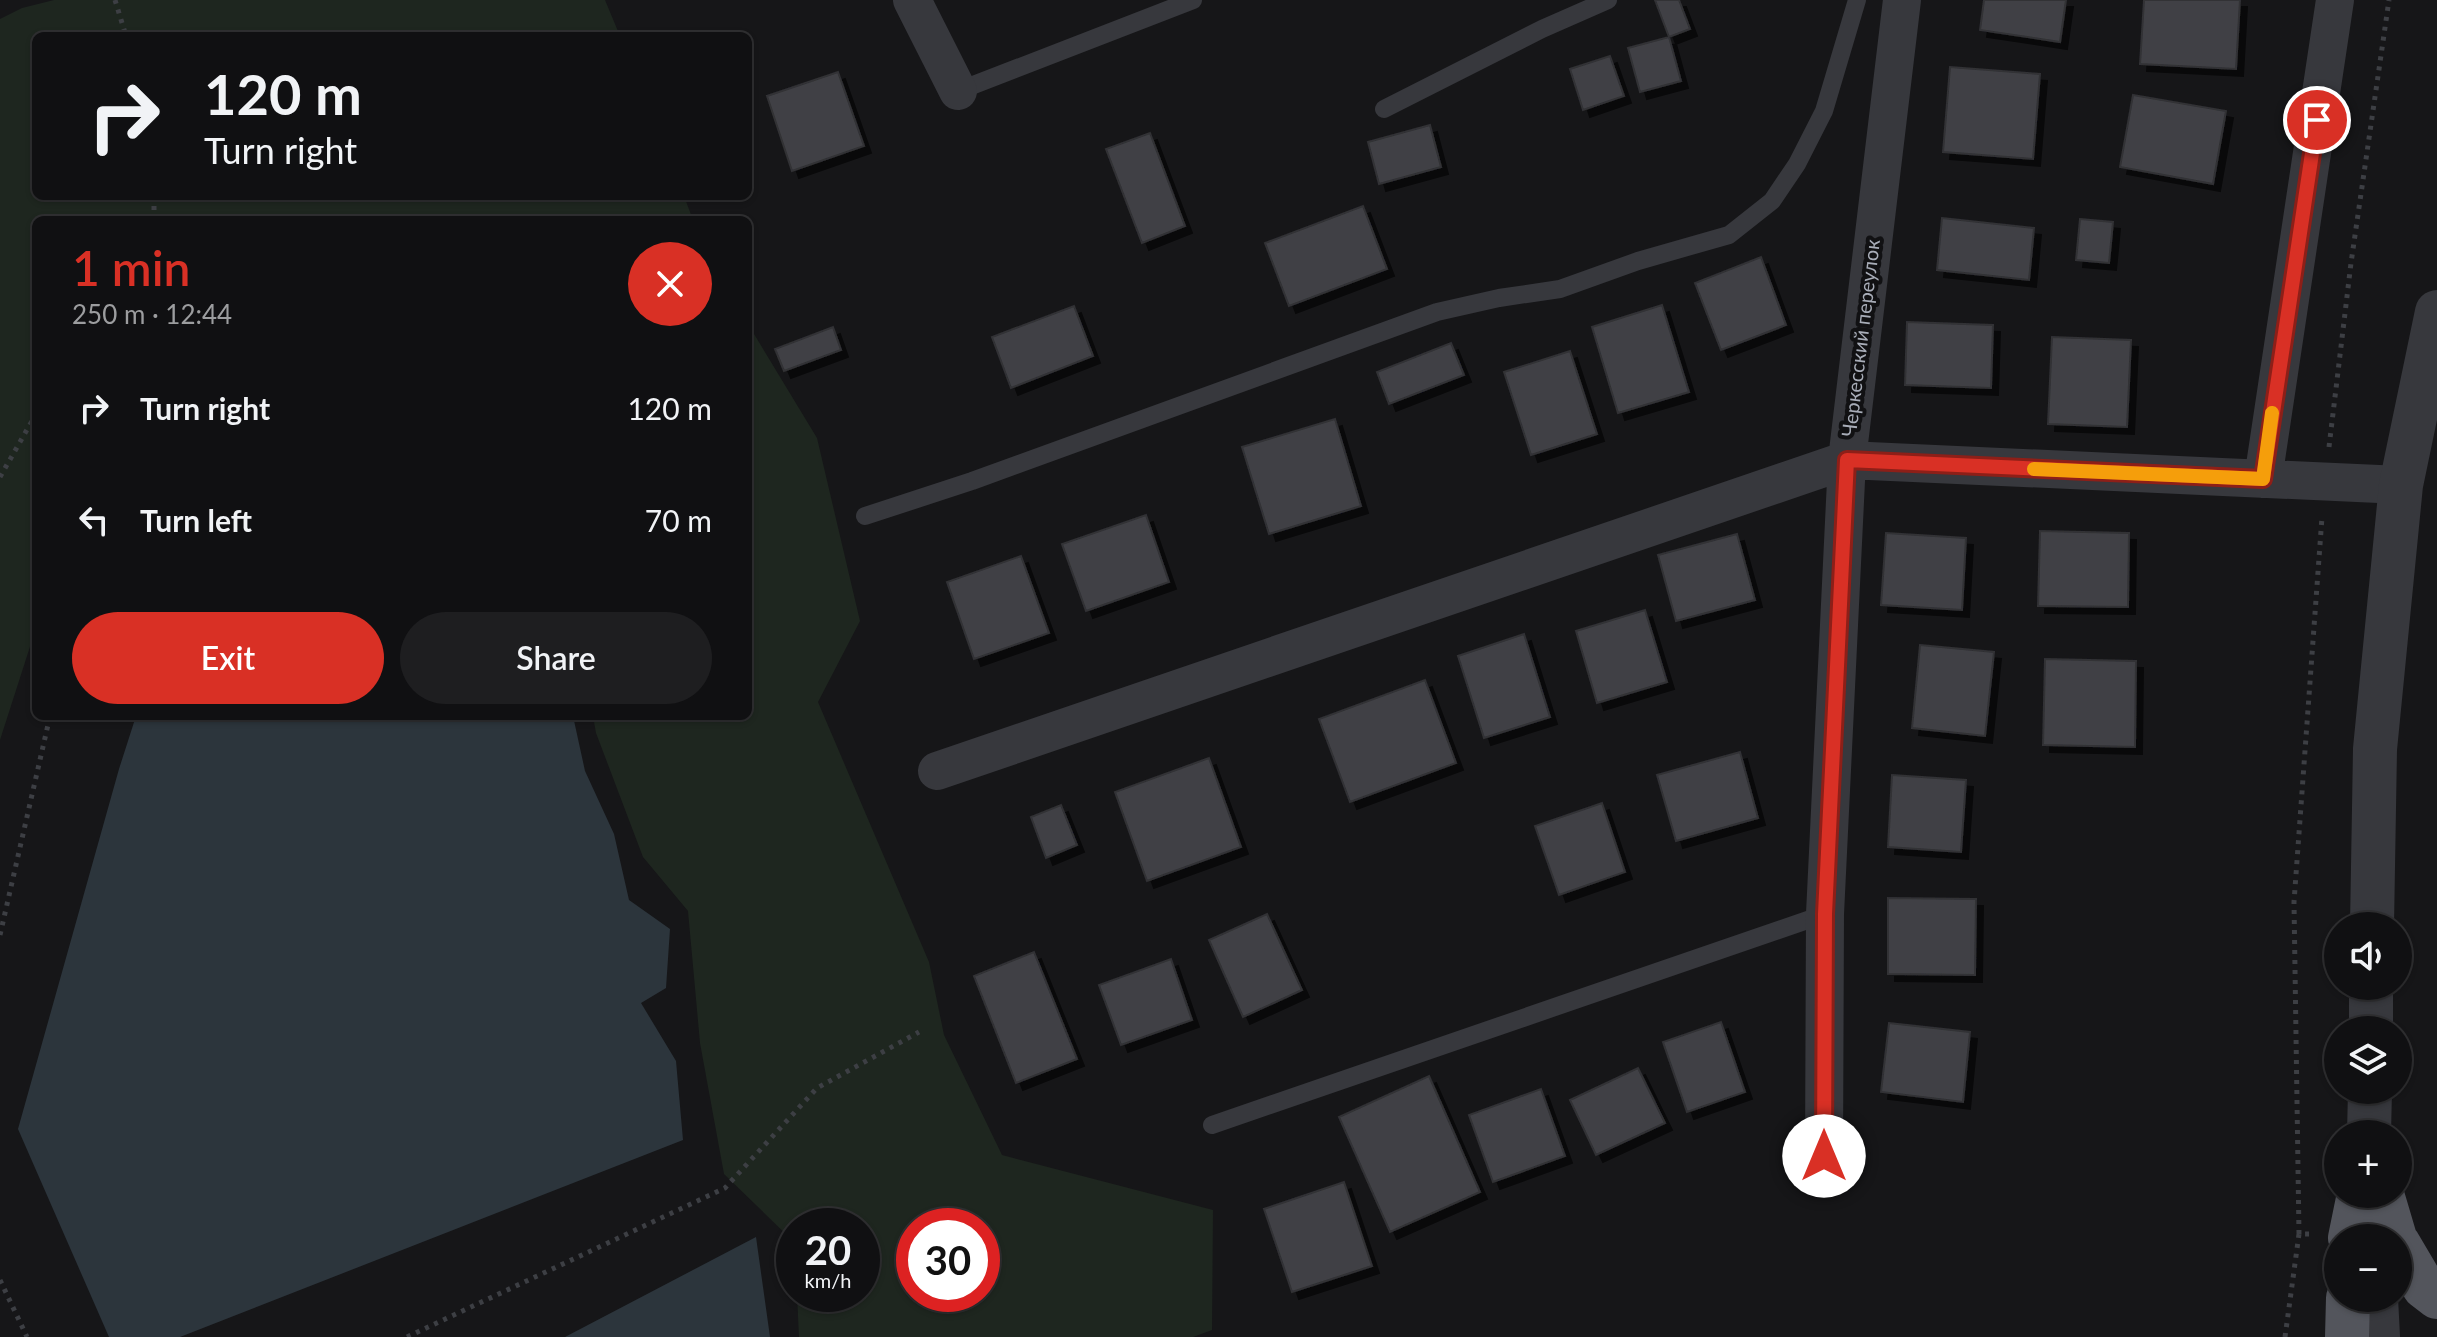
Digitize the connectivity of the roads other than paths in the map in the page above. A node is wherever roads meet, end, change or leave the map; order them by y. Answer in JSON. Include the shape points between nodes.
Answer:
{"nodes":[{"id":1,"x":912,"y":0,"type":"edge"},
{"id":2,"x":1193,"y":0,"type":"edge"},
{"id":3,"x":1608,"y":0,"type":"edge"},
{"id":4,"x":1857,"y":0,"type":"edge"},
{"id":5,"x":1902,"y":0,"type":"edge"},
{"id":6,"x":2335,"y":0,"type":"edge"},
{"id":7,"x":958,"y":91,"type":"joint"},
{"id":8,"x":1384,"y":109,"type":"dead end"},
{"id":9,"x":2437,"y":312,"type":"edge"},
{"id":10,"x":1847,"y":460,"type":"junction"},
{"id":11,"x":2263,"y":479,"type":"junction"},
{"id":12,"x":2401,"y":485,"type":"junction"},
{"id":13,"x":865,"y":516,"type":"dead end"},
{"id":14,"x":937,"y":771,"type":"dead end"},
{"id":15,"x":2372,"y":912,"type":"edge"},
{"id":16,"x":1825,"y":914,"type":"junction"},
{"id":17,"x":1212,"y":1125,"type":"dead end"},
{"id":18,"x":1824,"y":1156,"type":"dead end"},
{"id":19,"x":2412,"y":1266,"type":"edge"},
{"id":20,"x":2437,"y":1297,"type":"edge"},
{"id":21,"x":2348,"y":1312,"type":"edge"},
{"id":22,"x":2377,"y":1312,"type":"edge"},
{"id":23,"x":2347,"y":1337,"type":"edge"},
{"id":24,"x":2378,"y":1337,"type":"edge"}],
"edges":[{"from":1,"to":7,"type":"street"},
{"from":2,"to":7,"type":"lane"},
{"from":3,"to":8,"type":"lane"},
{"from":4,"to":13,"type":"lane","via":[[1824,111],[1797,164],[1772,201],[1729,235],[1560,289],[1437,312]]},
{"from":5,"to":10,"type":"street","name":"Черкесский переулок"},
{"from":6,"to":11,"type":"street"},
{"from":9,"to":12,"type":"street"},
{"from":10,"to":11,"type":"street"},
{"from":10,"to":14,"type":"street"},
{"from":10,"to":16,"type":"street","name":"Черкесский переулок"},
{"from":11,"to":12,"type":"street"},
{"from":12,"to":15,"type":"street","via":[[2375,749]]},
{"from":16,"to":17,"type":"lane"},
{"from":16,"to":18,"type":"street","name":"Черкесский переулок"},
{"from":19,"to":20,"type":"main road"},
{"from":21,"to":23,"type":"main road"},
{"from":22,"to":24,"type":"street"}]}
